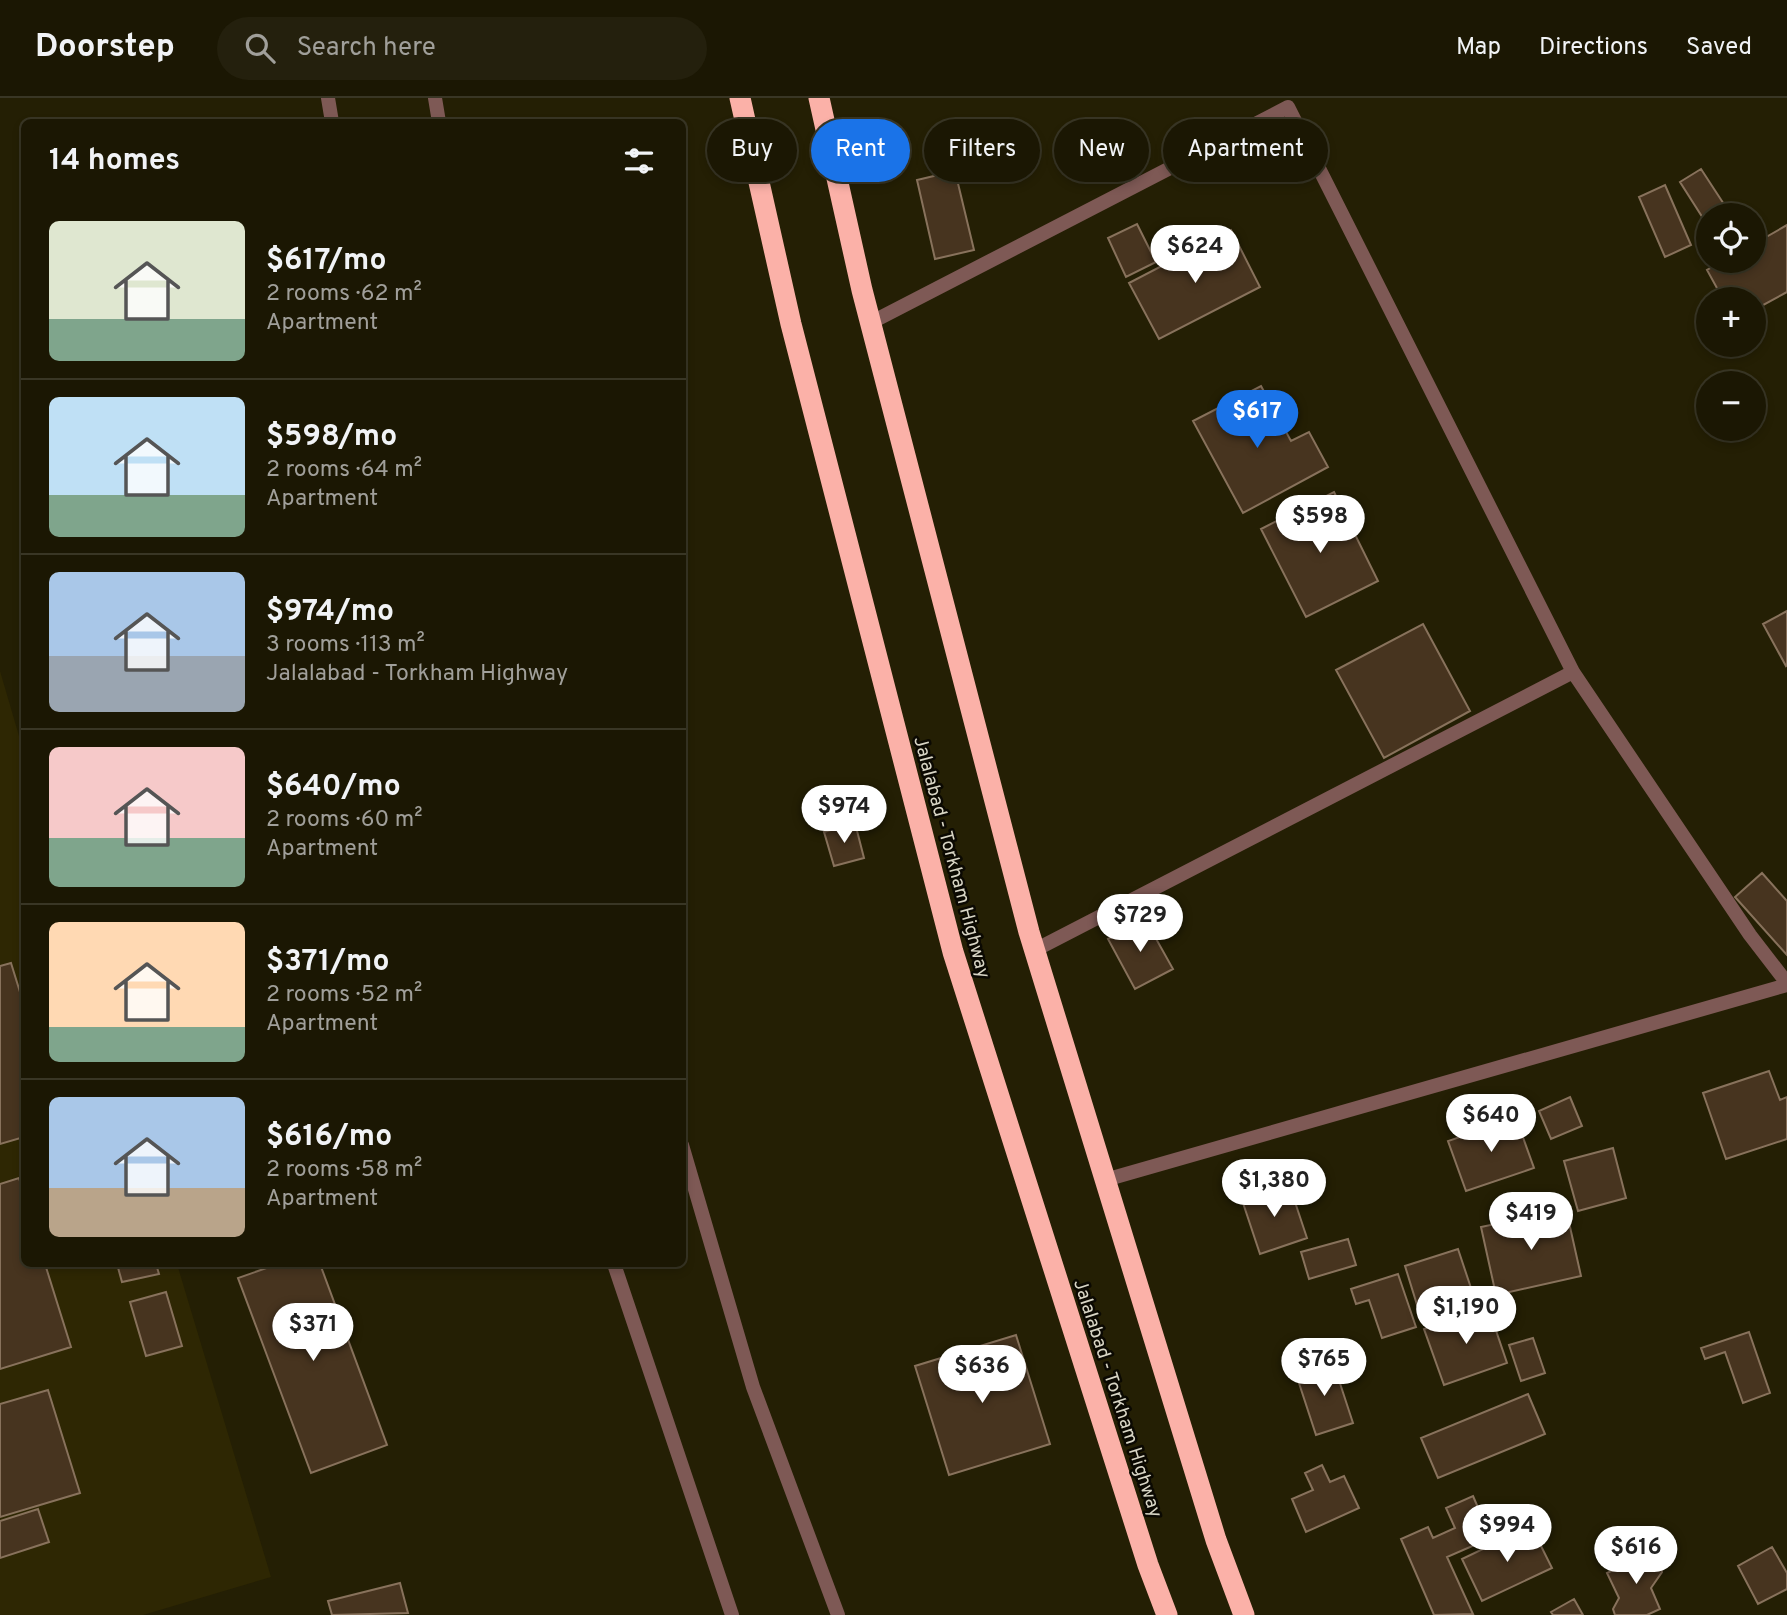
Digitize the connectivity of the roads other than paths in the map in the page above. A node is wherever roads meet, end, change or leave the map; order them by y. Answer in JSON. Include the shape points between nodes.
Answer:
{"nodes":[{"id":1,"x":328,"y":98,"type":"edge"},
{"id":2,"x":435,"y":98,"type":"edge"},
{"id":3,"x":740,"y":98,"type":"edge"},
{"id":4,"x":819,"y":98,"type":"edge"},
{"id":5,"x":332,"y":119,"type":"edge"},
{"id":6,"x":438,"y":119,"type":"edge"},
{"id":7,"x":870,"y":323,"type":"junction"},
{"id":8,"x":1573,"y":672,"type":"junction"},
{"id":9,"x":1035,"y":950,"type":"junction"},
{"id":10,"x":1787,"y":984,"type":"edge"},
{"id":11,"x":686,"y":1159,"type":"edge"},
{"id":12,"x":1105,"y":1180,"type":"junction"},
{"id":13,"x":615,"y":1267,"type":"edge"},
{"id":14,"x":732,"y":1615,"type":"edge"},
{"id":15,"x":838,"y":1615,"type":"edge"},
{"id":16,"x":1167,"y":1615,"type":"edge"},
{"id":17,"x":1244,"y":1615,"type":"edge"}],
"edges":[{"from":1,"to":5,"type":"street"},
{"from":2,"to":6,"type":"street"},
{"from":3,"to":16,"type":"highway","name":"Jalalabad - Torkham Highway","via":[[791,324],[953,952]]},
{"from":4,"to":7,"type":"highway"},
{"from":7,"to":8,"type":"street","via":[[1288,107]]},
{"from":7,"to":9,"type":"highway"},
{"from":8,"to":9,"type":"street"},
{"from":8,"to":10,"type":"street"},
{"from":9,"to":12,"type":"highway"},
{"from":10,"to":12,"type":"street"},
{"from":11,"to":15,"type":"street","via":[[753,1387]]},
{"from":12,"to":17,"type":"highway","via":[[1216,1540]]},
{"from":13,"to":14,"type":"street"}]}
